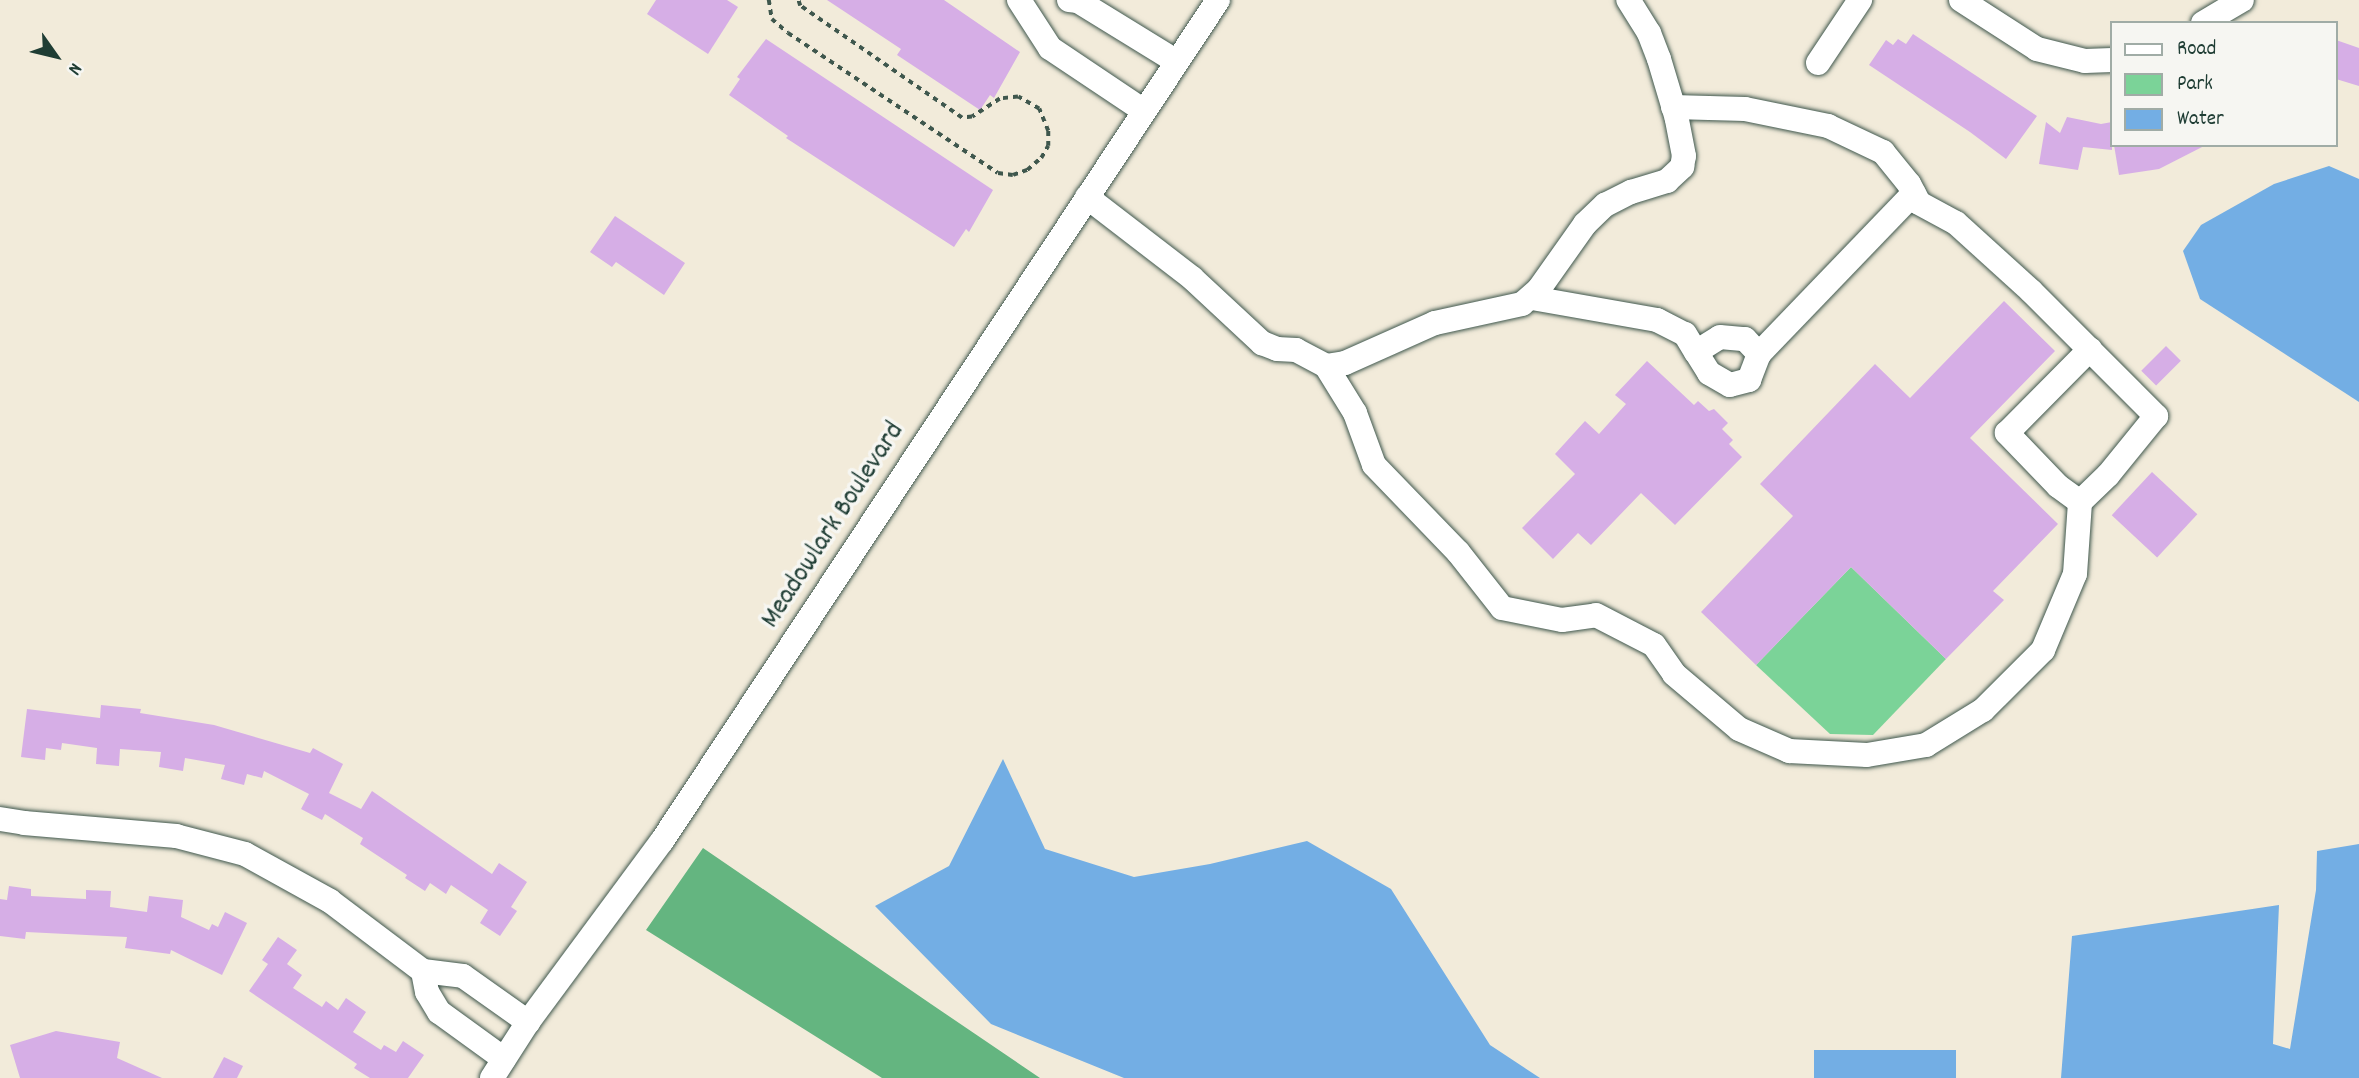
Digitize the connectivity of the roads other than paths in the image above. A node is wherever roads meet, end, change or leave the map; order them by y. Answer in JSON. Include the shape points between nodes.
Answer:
{"nodes":[{"id":1,"x":1019,"y":0,"type":"edge"},
{"id":2,"x":1069,"y":0,"type":"edge"},
{"id":3,"x":1217,"y":0,"type":"edge"},
{"id":4,"x":1628,"y":0,"type":"edge"},
{"id":5,"x":1860,"y":0,"type":"edge"},
{"id":6,"x":1961,"y":0,"type":"edge"},
{"id":7,"x":2242,"y":0,"type":"edge"},
{"id":8,"x":2206,"y":21,"type":"edge"},
{"id":9,"x":2110,"y":60,"type":"edge"},
{"id":10,"x":1177,"y":62,"type":"junction"},
{"id":11,"x":1818,"y":63,"type":"dead end"},
{"id":12,"x":1673,"y":107,"type":"junction"},
{"id":13,"x":1144,"y":111,"type":"junction"},
{"id":14,"x":1914,"y":193,"type":"junction"},
{"id":15,"x":1087,"y":197,"type":"junction"},
{"id":16,"x":1532,"y":298,"type":"junction"},
{"id":17,"x":2090,"y":349,"type":"junction"},
{"id":18,"x":1696,"y":352,"type":"junction"},
{"id":19,"x":1759,"y":354,"type":"junction"},
{"id":20,"x":1326,"y":366,"type":"junction"},
{"id":21,"x":2080,"y":502,"type":"junction"},
{"id":22,"x":0,"y":819,"type":"edge"},
{"id":23,"x":423,"y":971,"type":"junction"},
{"id":24,"x":528,"y":1022,"type":"junction"},
{"id":25,"x":498,"y":1069,"type":"edge"}],
"edges":[{"from":1,"to":13,"type":"street","via":[[1050,48]]},
{"from":2,"to":10,"type":"street","via":[[1078,1]]},
{"from":3,"to":10,"type":"street","name":"Meadowlark Boulevard"},
{"from":4,"to":12,"type":"street","via":[[1649,33]]},
{"from":5,"to":11,"type":"street"},
{"from":6,"to":9,"type":"street","via":[[2038,49],[2085,61]]},
{"from":7,"to":8,"type":"street"},
{"from":10,"to":13,"type":"street","name":"Meadowlark Boulevard"},
{"from":12,"to":14,"type":"street","via":[[1745,109],[1828,126],[1883,152]]},
{"from":12,"to":16,"type":"street","via":[[1684,156],[1677,173],[1605,205],[1585,224]]},
{"from":13,"to":15,"type":"street","name":"Meadowlark Boulevard"},
{"from":14,"to":17,"type":"street","via":[[1919,203],[1956,223]]},
{"from":14,"to":19,"type":"street"},
{"from":15,"to":20,"type":"street","via":[[1192,278],[1262,343],[1296,350]]},
{"from":15,"to":24,"type":"street","name":"Meadowlark Boulevard","via":[[662,841]]},
{"from":16,"to":18,"type":"street","via":[[1657,320],[1685,334]]},
{"from":16,"to":20,"type":"street","via":[[1502,310],[1435,323],[1345,363]]},
{"from":17,"to":21,"type":"street","via":[[2156,416]]},
{"from":17,"to":21,"type":"street","via":[[2007,433]]},
{"from":18,"to":19,"type":"street","via":[[1720,337],[1745,339]]},
{"from":18,"to":19,"type":"street","via":[[1709,373],[1730,386],[1749,380]]},
{"from":20,"to":21,"type":"street","via":[[1355,413],[1374,465],[1458,552],[1502,608],[1562,620],[1596,615],[1654,645],[1674,674],[1739,729],[1789,751],[1867,755],[1926,745],[1983,710],[2043,650],[2075,574]]},
{"from":22,"to":23,"type":"street","via":[[176,836],[245,854],[330,901]]},
{"from":23,"to":24,"type":"street","via":[[463,976]]},
{"from":23,"to":25,"type":"street","via":[[427,992],[439,1012]]},
{"from":24,"to":25,"type":"street","name":"Meadowlark Boulevard"}]}
